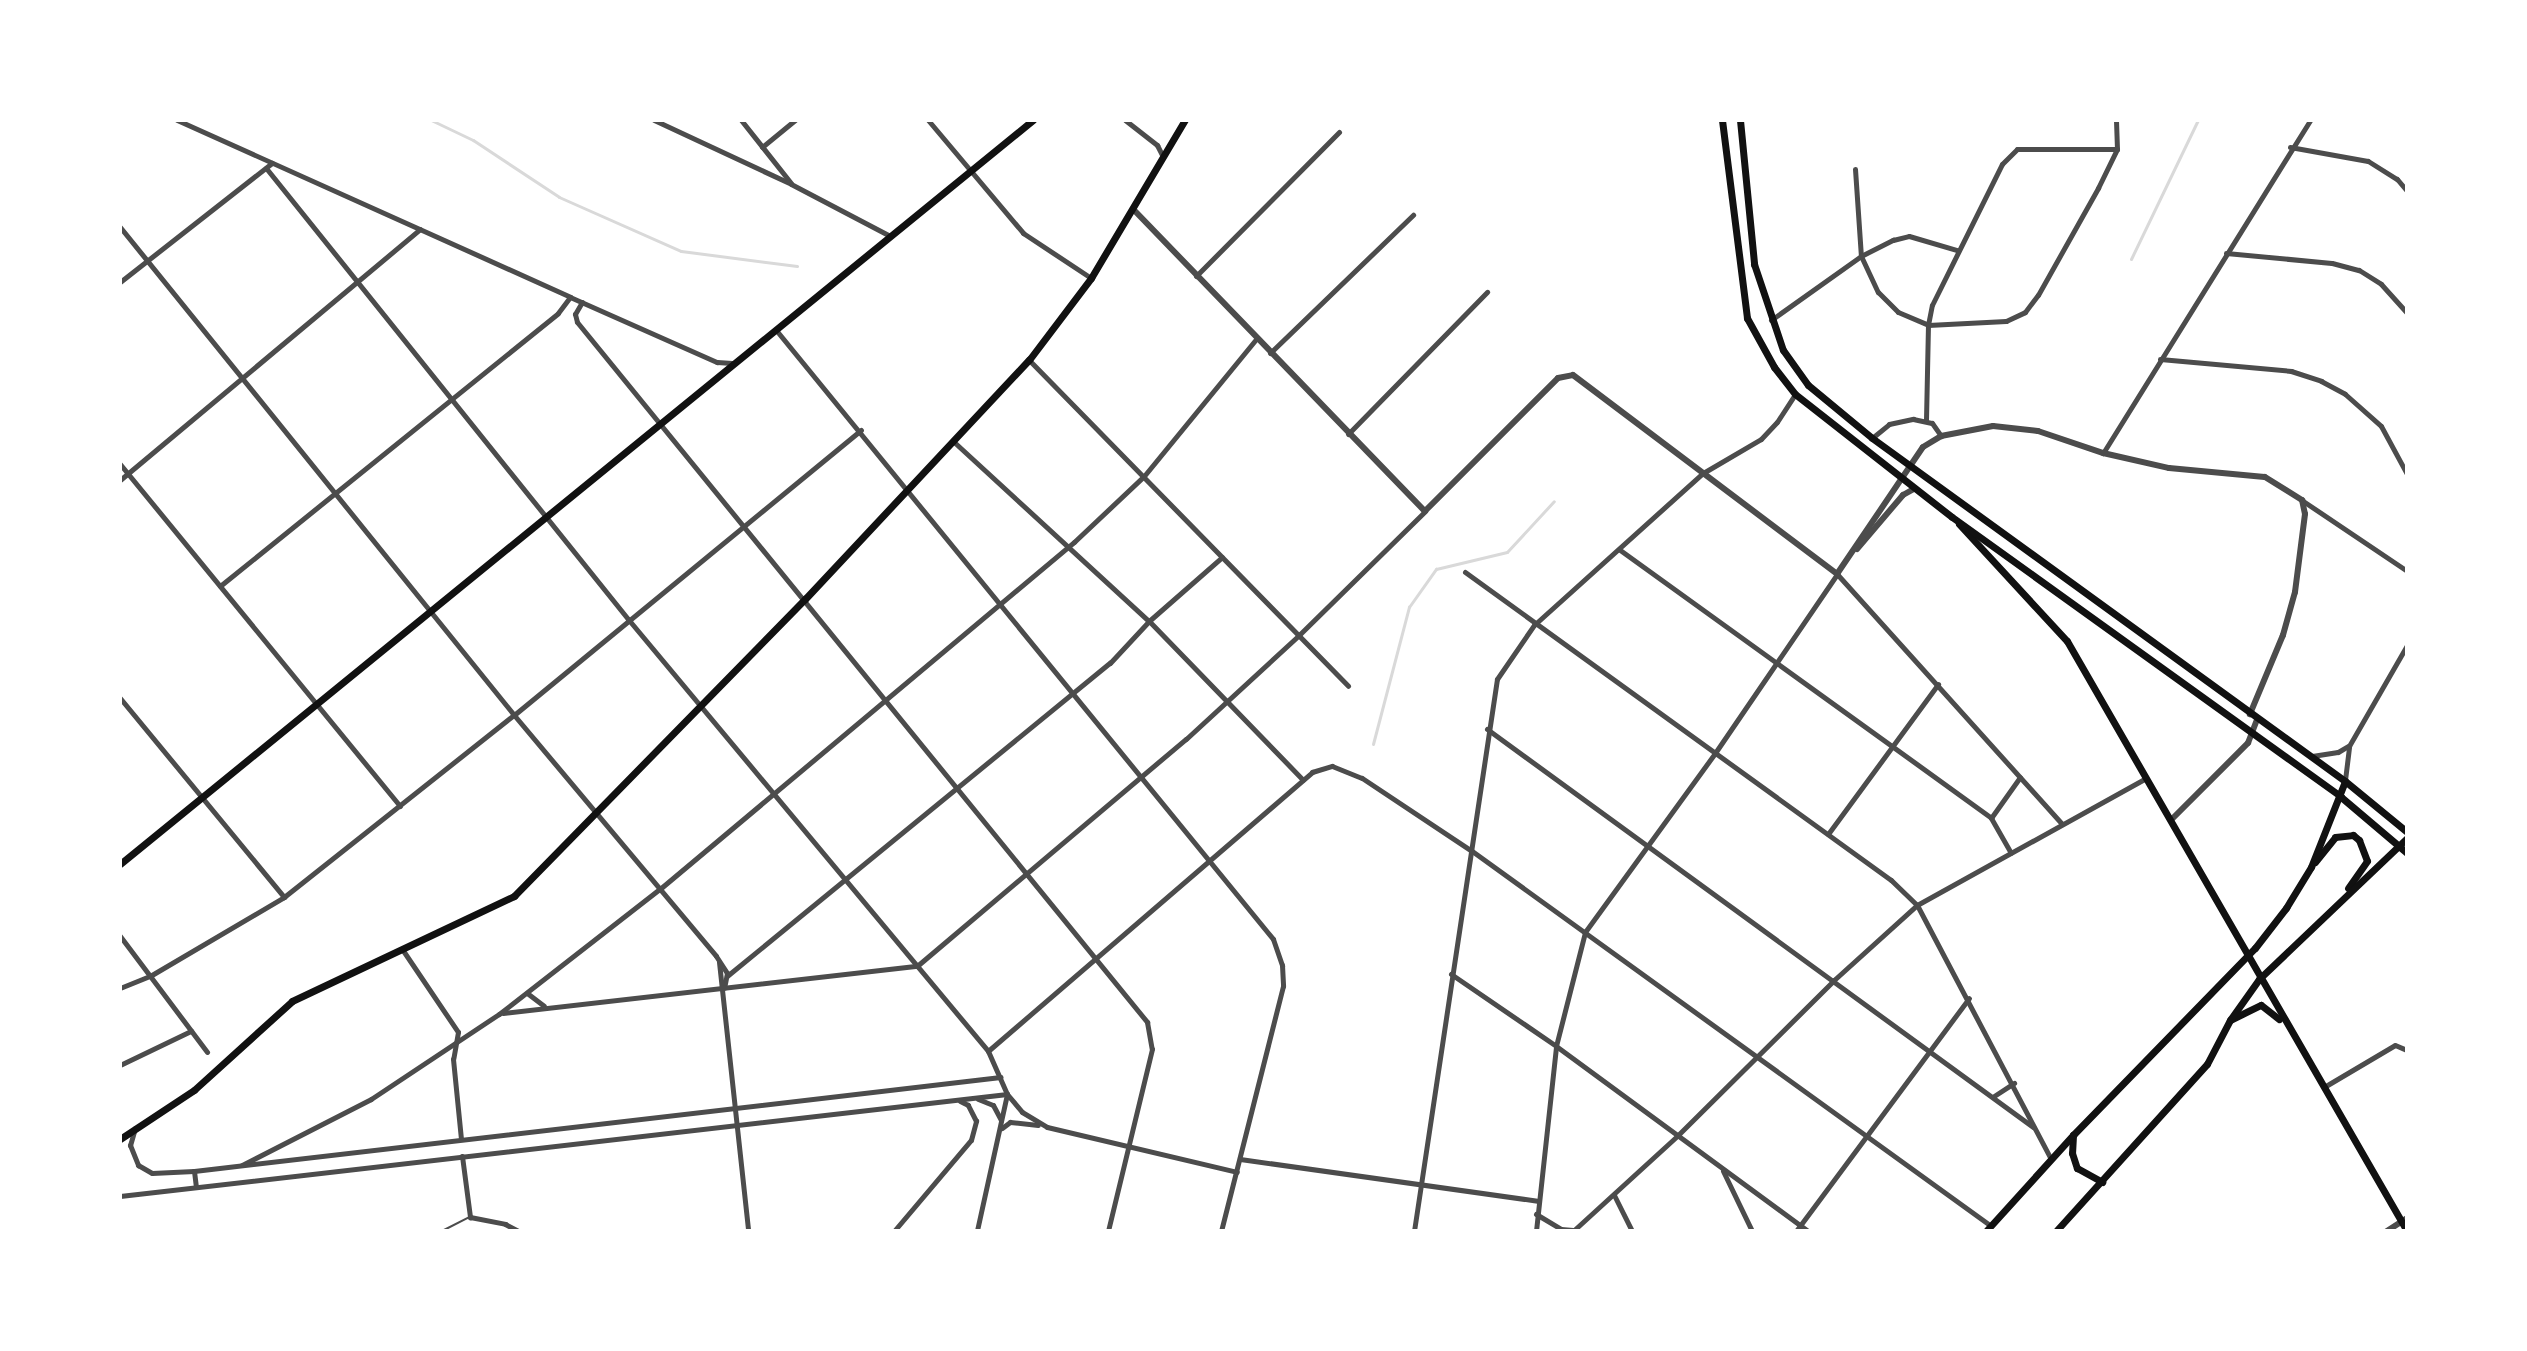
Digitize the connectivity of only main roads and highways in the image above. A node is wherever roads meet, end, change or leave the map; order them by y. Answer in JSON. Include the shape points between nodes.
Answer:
{"nodes":[{"id":1,"x":1033,"y":120,"type":"edge"},
{"id":2,"x":1185,"y":120,"type":"edge"},
{"id":3,"x":1722,"y":120,"type":"edge"},
{"id":4,"x":1740,"y":120,"type":"edge"},
{"id":5,"x":1952,"y":517,"type":"junction"},
{"id":6,"x":2345,"y":781,"type":"junction"},
{"id":7,"x":2341,"y":797,"type":"junction"},
{"id":8,"x":2407,"y":835,"type":"edge"},
{"id":9,"x":2399,"y":846,"type":"junction"},
{"id":10,"x":2407,"y":853,"type":"edge"},
{"id":11,"x":120,"y":864,"type":"edge"},
{"id":12,"x":2311,"y":867,"type":"junction"},
{"id":13,"x":2283,"y":955,"type":"junction"},
{"id":14,"x":2247,"y":956,"type":"junction"},
{"id":15,"x":2259,"y":979,"type":"junction"},
{"id":16,"x":2230,"y":1020,"type":"junction"},
{"id":17,"x":2284,"y":1023,"type":"junction"},
{"id":18,"x":2073,"y":1135,"type":"junction"},
{"id":19,"x":120,"y":1139,"type":"edge"},
{"id":20,"x":2102,"y":1182,"type":"junction"},
{"id":21,"x":2404,"y":1220,"type":"edge"},
{"id":22,"x":1990,"y":1229,"type":"edge"},
{"id":23,"x":2056,"y":1231,"type":"edge"},
{"id":24,"x":2407,"y":1231,"type":"edge"}],
"edges":[{"from":1,"to":11,"type":"main road"},
{"from":2,"to":19,"type":"main road","via":[[1091,278],[1029,360],[805,599],[514,896],[292,1001],[194,1090]]},
{"from":3,"to":5,"type":"main road","via":[[1747,318],[1774,367],[1795,394]]},
{"from":4,"to":6,"type":"main road","via":[[1754,264],[1783,350],[1808,385],[1872,438]]},
{"from":5,"to":7,"type":"main road"},
{"from":5,"to":14,"type":"main road","via":[[2067,641]]},
{"from":6,"to":7,"type":"main road"},
{"from":6,"to":8,"type":"main road"},
{"from":7,"to":9,"type":"main road"},
{"from":7,"to":12,"type":"main road"},
{"from":8,"to":9,"type":"main road"},
{"from":9,"to":10,"type":"main road"},
{"from":9,"to":13,"type":"main road"},
{"from":12,"to":13,"type":"main road","via":[[2339,835],[2359,840],[2367,854],[2357,879]]},
{"from":12,"to":14,"type":"main road"},
{"from":13,"to":15,"type":"main road"},
{"from":14,"to":15,"type":"main road"},
{"from":14,"to":18,"type":"main road"},
{"from":15,"to":16,"type":"main road"},
{"from":15,"to":17,"type":"main road"},
{"from":16,"to":17,"type":"main road","via":[[2261,1005]]},
{"from":16,"to":20,"type":"main road","via":[[2207,1064]]},
{"from":17,"to":21,"type":"main road"},
{"from":18,"to":20,"type":"main road","via":[[2077,1168]]},
{"from":18,"to":22,"type":"main road"},
{"from":20,"to":23,"type":"main road"},
{"from":21,"to":24,"type":"main road"}]}
